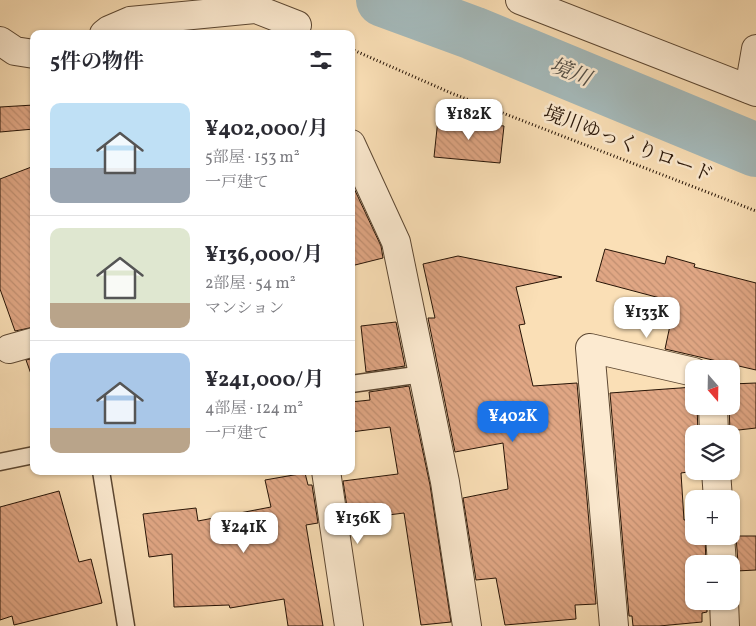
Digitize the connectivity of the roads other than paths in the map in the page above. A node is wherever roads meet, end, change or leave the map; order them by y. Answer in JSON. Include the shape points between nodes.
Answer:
{"nodes":[{"id":1,"x":520,"y":0,"type":"edge"},
{"id":2,"x":295,"y":17,"type":"edge"},
{"id":3,"x":109,"y":30,"type":"edge"},
{"id":4,"x":0,"y":41,"type":"edge"},
{"id":5,"x":756,"y":50,"type":"edge"},
{"id":6,"x":30,"y":53,"type":"edge"},
{"id":7,"x":752,"y":91,"type":"edge"},
{"id":8,"x":355,"y":153,"type":"edge"},
{"id":9,"x":685,"y":370,"type":"edge"},
{"id":10,"x":423,"y":374,"type":"junction"},
{"id":11,"x":355,"y":383,"type":"edge"},
{"id":12,"x":30,"y":456,"type":"edge"},
{"id":13,"x":0,"y":462,"type":"edge"},
{"id":14,"x":103,"y":475,"type":"edge"},
{"id":15,"x":327,"y":475,"type":"edge"},
{"id":16,"x":724,"y":610,"type":"edge"},
{"id":17,"x":126,"y":626,"type":"edge"},
{"id":18,"x":349,"y":626,"type":"edge"},
{"id":19,"x":467,"y":626,"type":"edge"},
{"id":20,"x":614,"y":626,"type":"edge"},
{"id":21,"x":725,"y":626,"type":"edge"}],
"edges":[{"from":1,"to":7,"type":"street"},
{"from":2,"to":3,"type":"street","via":[[256,9],[130,21]]},
{"from":4,"to":6,"type":"street","via":[[16,51]]},
{"from":5,"to":7,"type":"street"},
{"from":8,"to":10,"type":"street","via":[[396,242]]},
{"from":9,"to":20,"type":"street","via":[[590,348]]},
{"from":10,"to":11,"type":"lane"},
{"from":10,"to":19,"type":"street","via":[[445,482]]},
{"from":12,"to":13,"type":"lane"},
{"from":14,"to":17,"type":"lane"},
{"from":15,"to":18,"type":"street"},
{"from":16,"to":21,"type":"street"}]}
